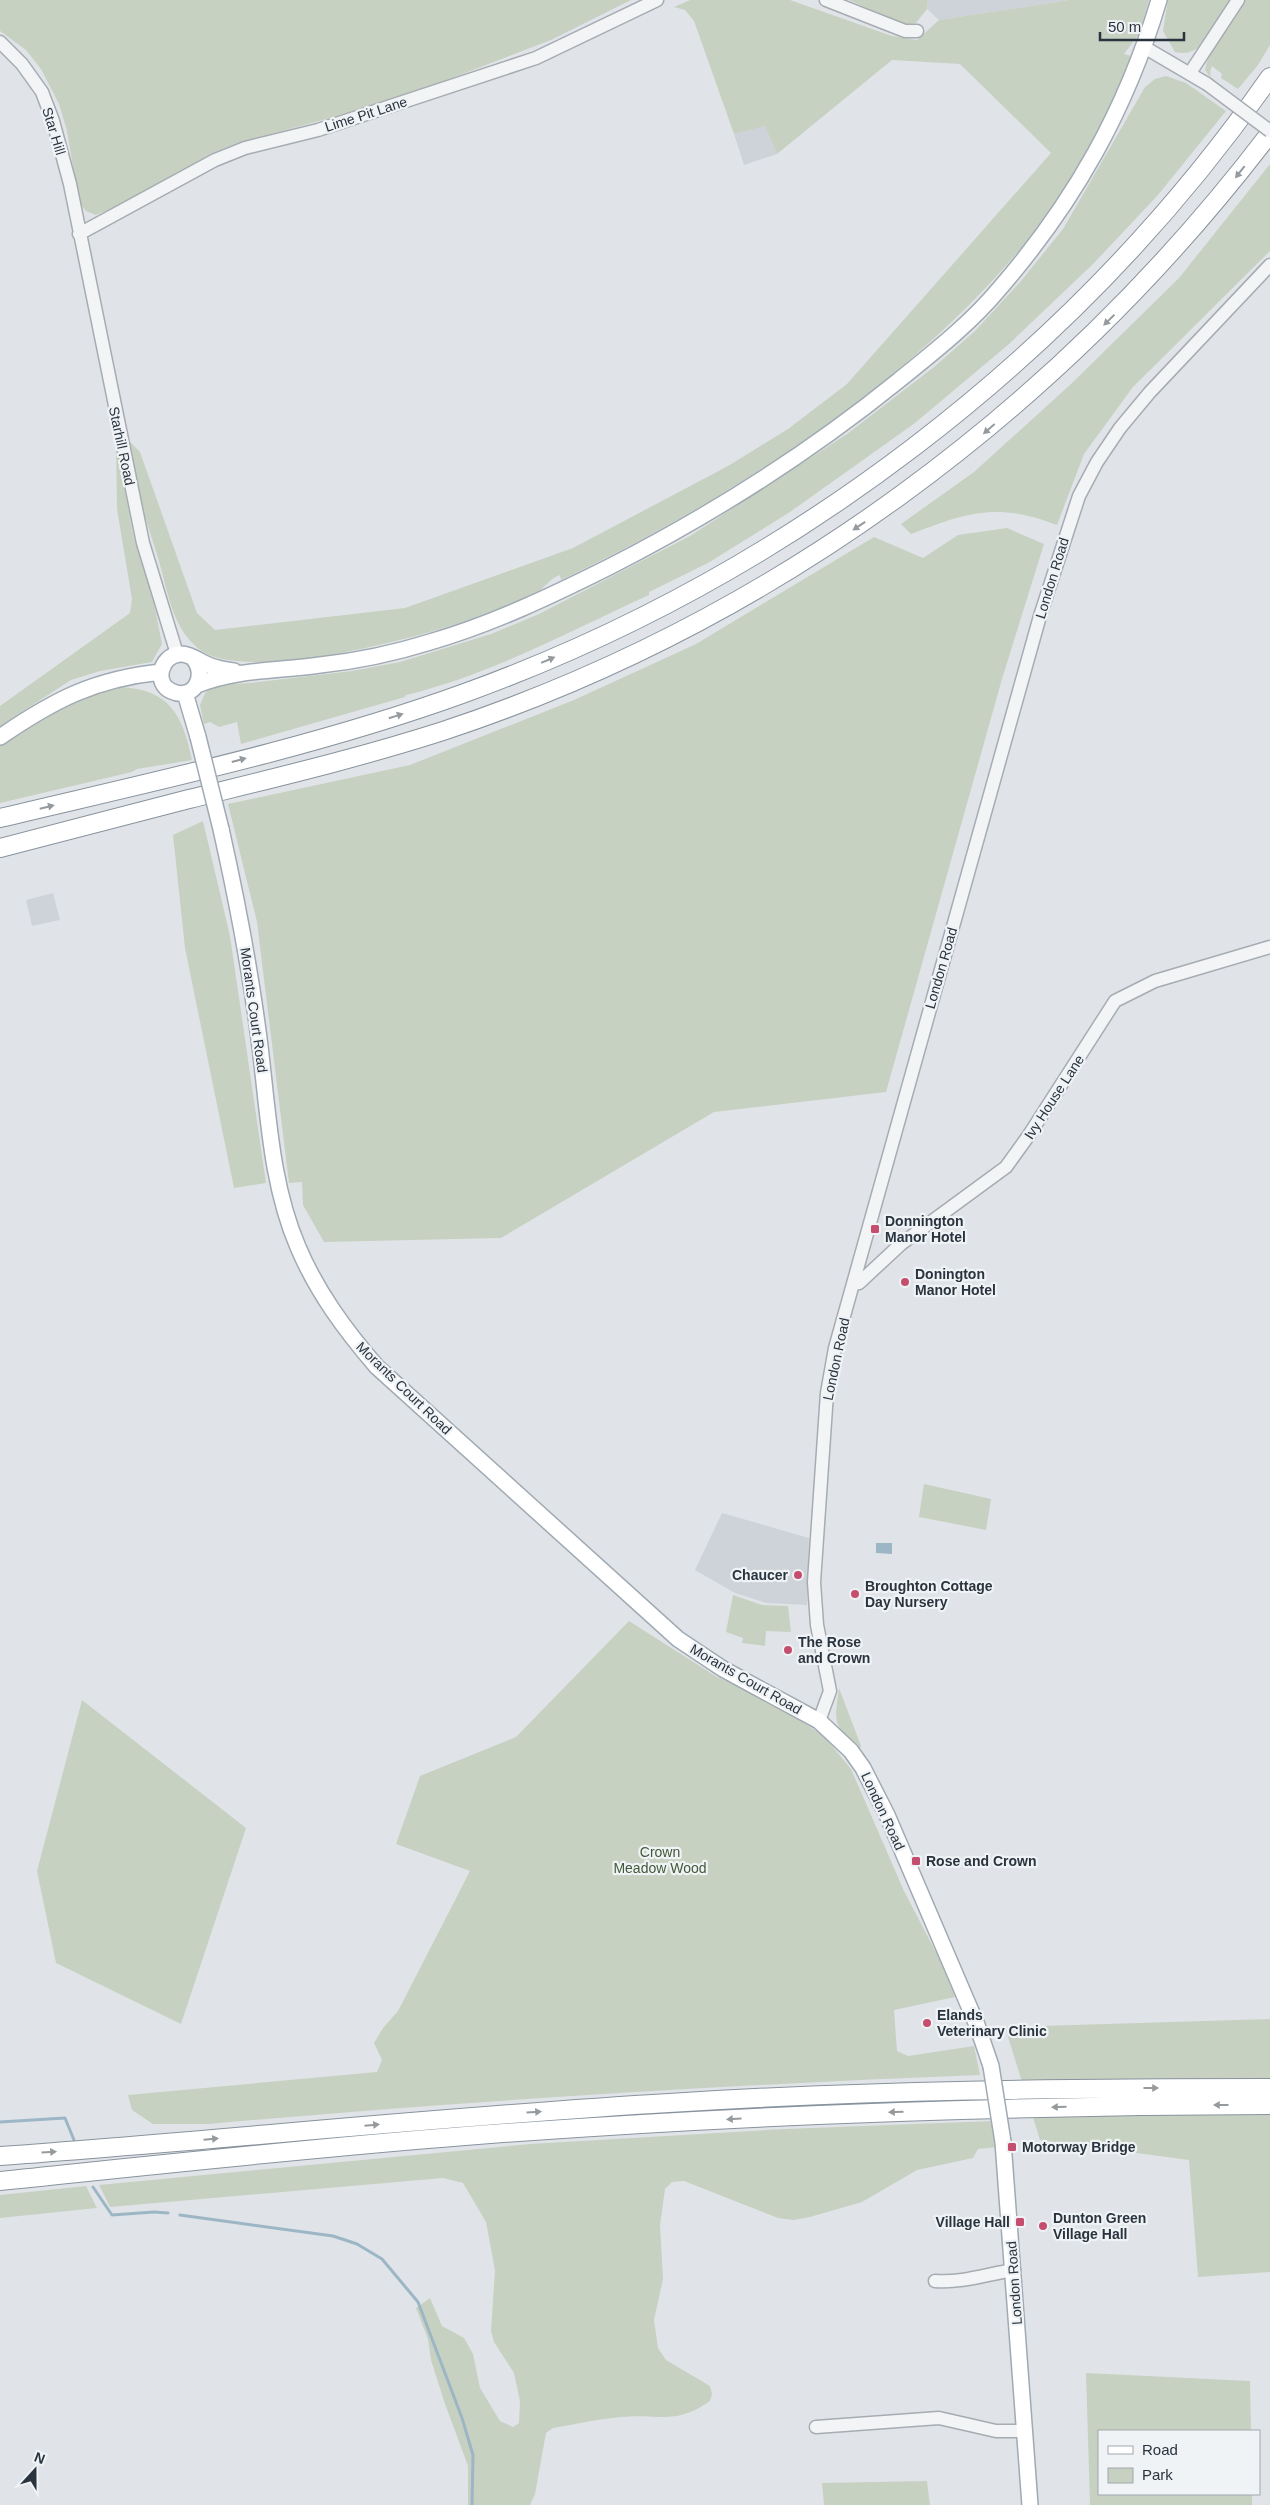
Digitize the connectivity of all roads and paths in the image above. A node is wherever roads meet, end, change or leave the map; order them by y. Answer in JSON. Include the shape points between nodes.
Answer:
{"nodes":[{"id":1,"x":657,"y":0,"type":"edge"},
{"id":2,"x":826,"y":0,"type":"edge"},
{"id":3,"x":1159,"y":0,"type":"edge"},
{"id":4,"x":1238,"y":0,"type":"edge"},
{"id":5,"x":917,"y":31,"type":"dead end"},
{"id":6,"x":0,"y":42,"type":"edge"},
{"id":7,"x":1144,"y":47,"type":"junction"},
{"id":8,"x":1190,"y":73,"type":"junction"},
{"id":9,"x":1270,"y":77,"type":"edge"},
{"id":10,"x":1270,"y":132,"type":"edge"},
{"id":11,"x":80,"y":234,"type":"junction"},
{"id":12,"x":1270,"y":265,"type":"edge"},
{"id":13,"x":177,"y":654,"type":"junction"},
{"id":14,"x":193,"y":658,"type":"junction"},
{"id":15,"x":161,"y":672,"type":"junction"},
{"id":16,"x":238,"y":672,"type":"junction"},
{"id":17,"x":191,"y":689,"type":"junction"},
{"id":18,"x":0,"y":737,"type":"edge"},
{"id":19,"x":0,"y":818,"type":"edge"},
{"id":20,"x":0,"y":848,"type":"edge"},
{"id":21,"x":1270,"y":947,"type":"edge"},
{"id":22,"x":853,"y":1284,"type":"junction"},
{"id":23,"x":819,"y":1721,"type":"junction"},
{"id":24,"x":1270,"y":2088,"type":"edge"},
{"id":25,"x":1270,"y":2105,"type":"edge"},
{"id":26,"x":0,"y":2156,"type":"edge"},
{"id":27,"x":0,"y":2181,"type":"edge"},
{"id":28,"x":1014,"y":2270,"type":"junction"},
{"id":29,"x":935,"y":2281,"type":"dead end"},
{"id":30,"x":816,"y":2427,"type":"dead end"},
{"id":31,"x":1025,"y":2431,"type":"junction"},
{"id":32,"x":1030,"y":2505,"type":"edge"}],
"edges":[{"from":1,"to":11,"type":"street","name":"Lime Pit Lane","via":[[536,58],[318,130],[215,160]]},
{"from":2,"to":5,"type":"street","via":[[905,31]]},
{"from":3,"to":7,"type":"main road"},
{"from":4,"to":8,"type":"street"},
{"from":6,"to":11,"type":"street","name":"Star Hill","via":[[22,64],[42,92],[53,121]]},
{"from":7,"to":8,"type":"street"},
{"from":7,"to":16,"type":"main road","via":[[1114,119],[1079,184],[1004,284],[942,346],[823,438],[702,516],[639,551],[562,591],[480,626],[367,658]]},
{"from":8,"to":10,"type":"street","bridge":true},
{"from":19,"to":9,"type":"highway","one_way":true,"via":[[288,748],[454,697],[575,648],[688,593],[740,563],[890,464],[1028,352],[1154,224],[1231,131]]},
{"from":10,"to":20,"type":"highway","one_way":true,"via":[[1237,177],[1159,268],[1029,395],[898,498],[759,588],[604,668],[445,730],[312,769]]},
{"from":11,"to":13,"type":"street","name":"Starhill Road","via":[[144,543]]},
{"from":12,"to":22,"type":"street","name":"London Road","via":[[1120,428],[1079,496],[1013,708]]},
{"from":13,"to":14,"type":"main road"},
{"from":13,"to":15,"type":"main road","via":[[166,660]]},
{"from":14,"to":16,"type":"main road"},
{"from":14,"to":17,"type":"main road","via":[[201,674]]},
{"from":15,"to":17,"type":"main road","via":[[161,678],[173,692]]},
{"from":15,"to":18,"type":"main road","via":[[82,688],[40,709]]},
{"from":16,"to":17,"type":"main road"},
{"from":17,"to":23,"type":"main road","name":"Morants Court Road","bridge":true,"via":[[198,737],[242,924],[278,1186],[297,1246],[330,1308],[378,1366],[678,1639],[723,1669]]},
{"from":21,"to":22,"type":"street","name":"Ivy House Lane","via":[[1155,981],[1115,1000],[1006,1167],[900,1244]]},
{"from":22,"to":23,"type":"street","name":"London Road","via":[[835,1348],[827,1393],[814,1582],[816,1625],[830,1691]]},
{"from":23,"to":28,"type":"main road","name":"London Road","bridge":true,"via":[[851,1751],[875,1790],[977,2025],[991,2066],[1003,2142]]},
{"from":26,"to":24,"type":"highway","one_way":true,"via":[[672,2102],[977,2089]]},
{"from":25,"to":27,"type":"highway","one_way":true,"via":[[983,2108],[599,2126],[285,2152]]},
{"from":28,"to":29,"type":"street","via":[[978,2279]]},
{"from":28,"to":31,"type":"main road","name":"London Road"},
{"from":30,"to":31,"type":"street","via":[[939,2418],[996,2431]]},
{"from":31,"to":32,"type":"main road","name":"London Road"}]}
